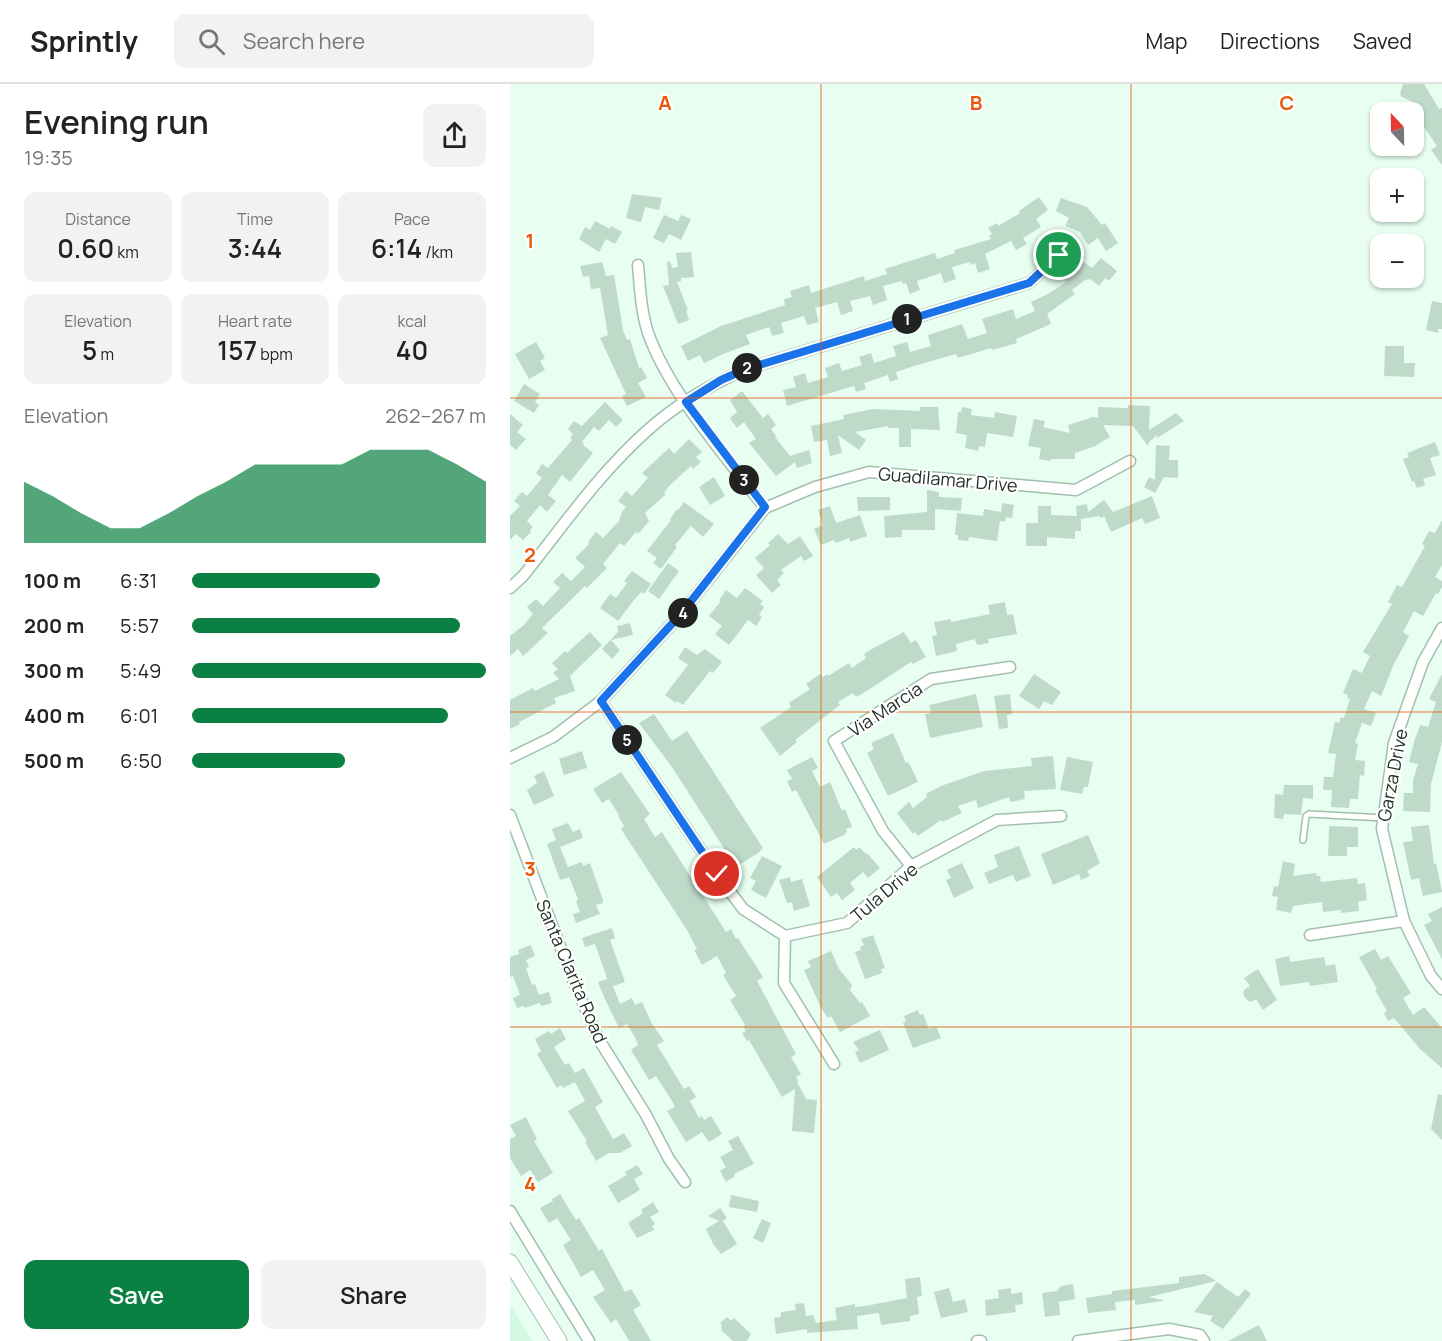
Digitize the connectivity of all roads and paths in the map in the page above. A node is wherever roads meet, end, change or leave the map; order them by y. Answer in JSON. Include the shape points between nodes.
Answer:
{"nodes":[{"id":1,"x":1059,"y":255,"type":"dead end"},
{"id":2,"x":638,"y":265,"type":"dead end"},
{"id":3,"x":686,"y":402,"type":"junction"},
{"id":4,"x":1130,"y":461,"type":"dead end"},
{"id":5,"x":765,"y":507,"type":"junction"},
{"id":6,"x":510,"y":588,"type":"edge"},
{"id":7,"x":1442,"y":628,"type":"edge"},
{"id":8,"x":1010,"y":667,"type":"dead end"},
{"id":9,"x":601,"y":701,"type":"junction"},
{"id":10,"x":510,"y":758,"type":"edge"},
{"id":11,"x":510,"y":815,"type":"edge"},
{"id":12,"x":1060,"y":816,"type":"dead end"},
{"id":13,"x":1384,"y":818,"type":"junction"},
{"id":14,"x":1303,"y":840,"type":"dead end"},
{"id":15,"x":910,"y":866,"type":"junction"},
{"id":16,"x":1404,"y":921,"type":"junction"},
{"id":17,"x":1310,"y":935,"type":"dead end"},
{"id":18,"x":785,"y":936,"type":"junction"},
{"id":19,"x":1442,"y":989,"type":"edge"},
{"id":20,"x":834,"y":1064,"type":"dead end"},
{"id":21,"x":685,"y":1182,"type":"dead end"},
{"id":22,"x":510,"y":1211,"type":"edge"},
{"id":23,"x":510,"y":1262,"type":"edge"},
{"id":24,"x":559,"y":1341,"type":"edge"},
{"id":25,"x":589,"y":1341,"type":"edge"},
{"id":26,"x":1078,"y":1341,"type":"edge"},
{"id":27,"x":1204,"y":1341,"type":"edge"}],
"edges":[{"from":1,"to":3,"type":"street","via":[[1029,283],[746,369]]},
{"from":2,"to":3,"type":"street","via":[[648,331],[660,360]]},
{"from":3,"to":5,"type":"street"},
{"from":3,"to":6,"type":"street","via":[[649,429],[611,466]]},
{"from":4,"to":5,"type":"street","name":"Guadilamar Drive","via":[[1076,490],[869,472],[815,487]]},
{"from":5,"to":9,"type":"street","via":[[681,614]]},
{"from":7,"to":13,"type":"street","name":"Garza Drive","via":[[1423,662],[1394,743]]},
{"from":8,"to":15,"type":"street","name":"Via Marcia","via":[[931,679],[834,741],[884,831]]},
{"from":9,"to":10,"type":"street","via":[[553,737]]},
{"from":9,"to":18,"type":"street","via":[[743,909]]},
{"from":11,"to":21,"type":"street","name":"Santa Clarita Road","via":[[598,1038]]},
{"from":12,"to":15,"type":"street","name":"Tula Drive","via":[[997,820]]},
{"from":13,"to":14,"type":"lane","via":[[1309,814]]},
{"from":13,"to":16,"type":"street","name":"Garza Drive","via":[[1382,829]]},
{"from":15,"to":18,"type":"street","name":"Tula Drive","via":[[847,923]]},
{"from":16,"to":17,"type":"street"},
{"from":16,"to":19,"type":"street","name":"Garza Drive","via":[[1431,976]]},
{"from":18,"to":20,"type":"street","via":[[784,983]]},
{"from":22,"to":25,"type":"street"},
{"from":23,"to":24,"type":"main road"},
{"from":26,"to":27,"type":"street","via":[[1169,1329],[1200,1335]]}]}
